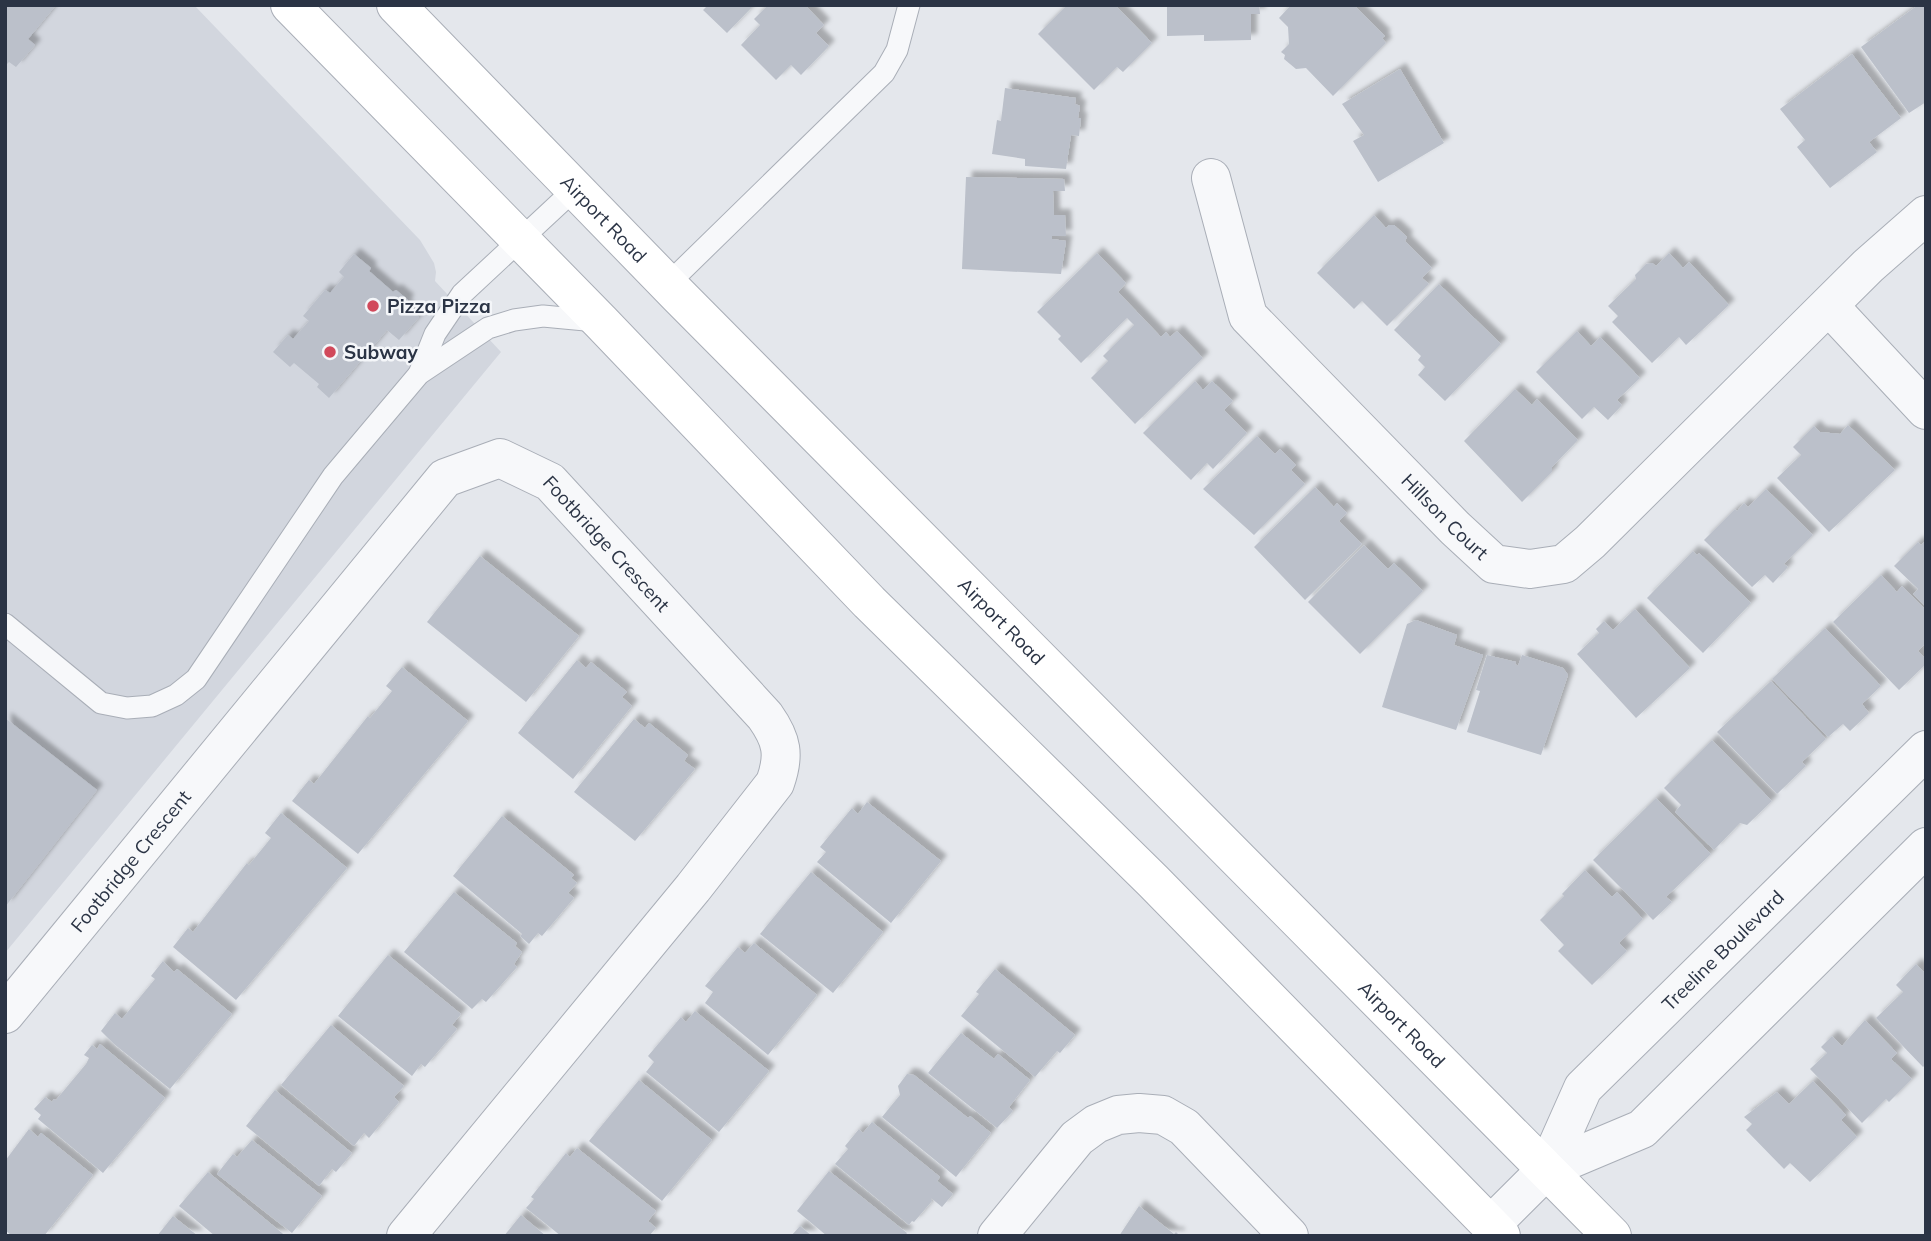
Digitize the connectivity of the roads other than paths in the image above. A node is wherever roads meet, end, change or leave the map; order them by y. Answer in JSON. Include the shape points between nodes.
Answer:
{"nodes":[{"id":1,"x":290,"y":5,"type":"edge"},
{"id":2,"x":396,"y":5,"type":"edge"},
{"id":3,"x":909,"y":5,"type":"edge"},
{"id":4,"x":1211,"y":178,"type":"dead end"},
{"id":5,"x":576,"y":188,"type":"junction"},
{"id":6,"x":1926,"y":215,"type":"edge"},
{"id":7,"x":520,"y":239,"type":"junction"},
{"id":8,"x":668,"y":284,"type":"junction"},
{"id":9,"x":1829,"y":306,"type":"junction"},
{"id":10,"x":601,"y":322,"type":"junction"},
{"id":11,"x":419,"y":374,"type":"junction"},
{"id":12,"x":1926,"y":410,"type":"edge"},
{"id":13,"x":5,"y":624,"type":"edge"},
{"id":14,"x":1926,"y":750,"type":"edge"},
{"id":15,"x":1926,"y":847,"type":"edge"},
{"id":16,"x":5,"y":1014,"type":"edge"},
{"id":17,"x":1546,"y":1169,"type":"junction"},
{"id":18,"x":1496,"y":1230,"type":"edge"},
{"id":19,"x":406,"y":1236,"type":"edge"},
{"id":20,"x":997,"y":1236,"type":"edge"},
{"id":21,"x":1289,"y":1236,"type":"edge"},
{"id":22,"x":1612,"y":1236,"type":"edge"}],
"edges":[{"from":1,"to":7,"type":"main road"},
{"from":2,"to":5,"type":"main road","name":"Airport Road"},
{"from":3,"to":8,"type":"lane","via":[[897,50],[884,73]]},
{"from":4,"to":9,"type":"street","name":"Hillson Court","via":[[1248,316],[1494,564],[1530,569],[1564,564]]},
{"from":5,"to":7,"type":"lane"},
{"from":5,"to":8,"type":"main road","name":"Airport Road"},
{"from":6,"to":9,"type":"street","name":"Hillson Court"},
{"from":7,"to":10,"type":"main road"},
{"from":7,"to":11,"type":"lane","via":[[462,293],[435,334]]},
{"from":8,"to":17,"type":"main road","name":"Airport Road"},
{"from":9,"to":12,"type":"street"},
{"from":10,"to":11,"type":"lane","via":[[543,316],[514,320],[488,328]]},
{"from":10,"to":18,"type":"main road","via":[[869,602],[1153,881]]},
{"from":11,"to":13,"type":"lane","via":[[333,476],[196,678],[176,695],[152,706],[101,703]]},
{"from":14,"to":17,"type":"street","name":"Treeline Boulevard","via":[[1583,1088]]},
{"from":15,"to":17,"type":"street","name":"Treeline Boulevard","via":[[1642,1129]]},
{"from":16,"to":19,"type":"street","name":"Footbridge Crescent","via":[[445,478],[500,458],[550,482],[765,716],[781,748],[781,766],[775,783],[693,888]]},
{"from":17,"to":18,"type":"street","name":"Treeline Boulevard"},
{"from":17,"to":22,"type":"main road","name":"Airport Road"},
{"from":20,"to":21,"type":"street","via":[[1077,1139],[1096,1124],[1139,1113],[1163,1115],[1184,1127]]}]}
